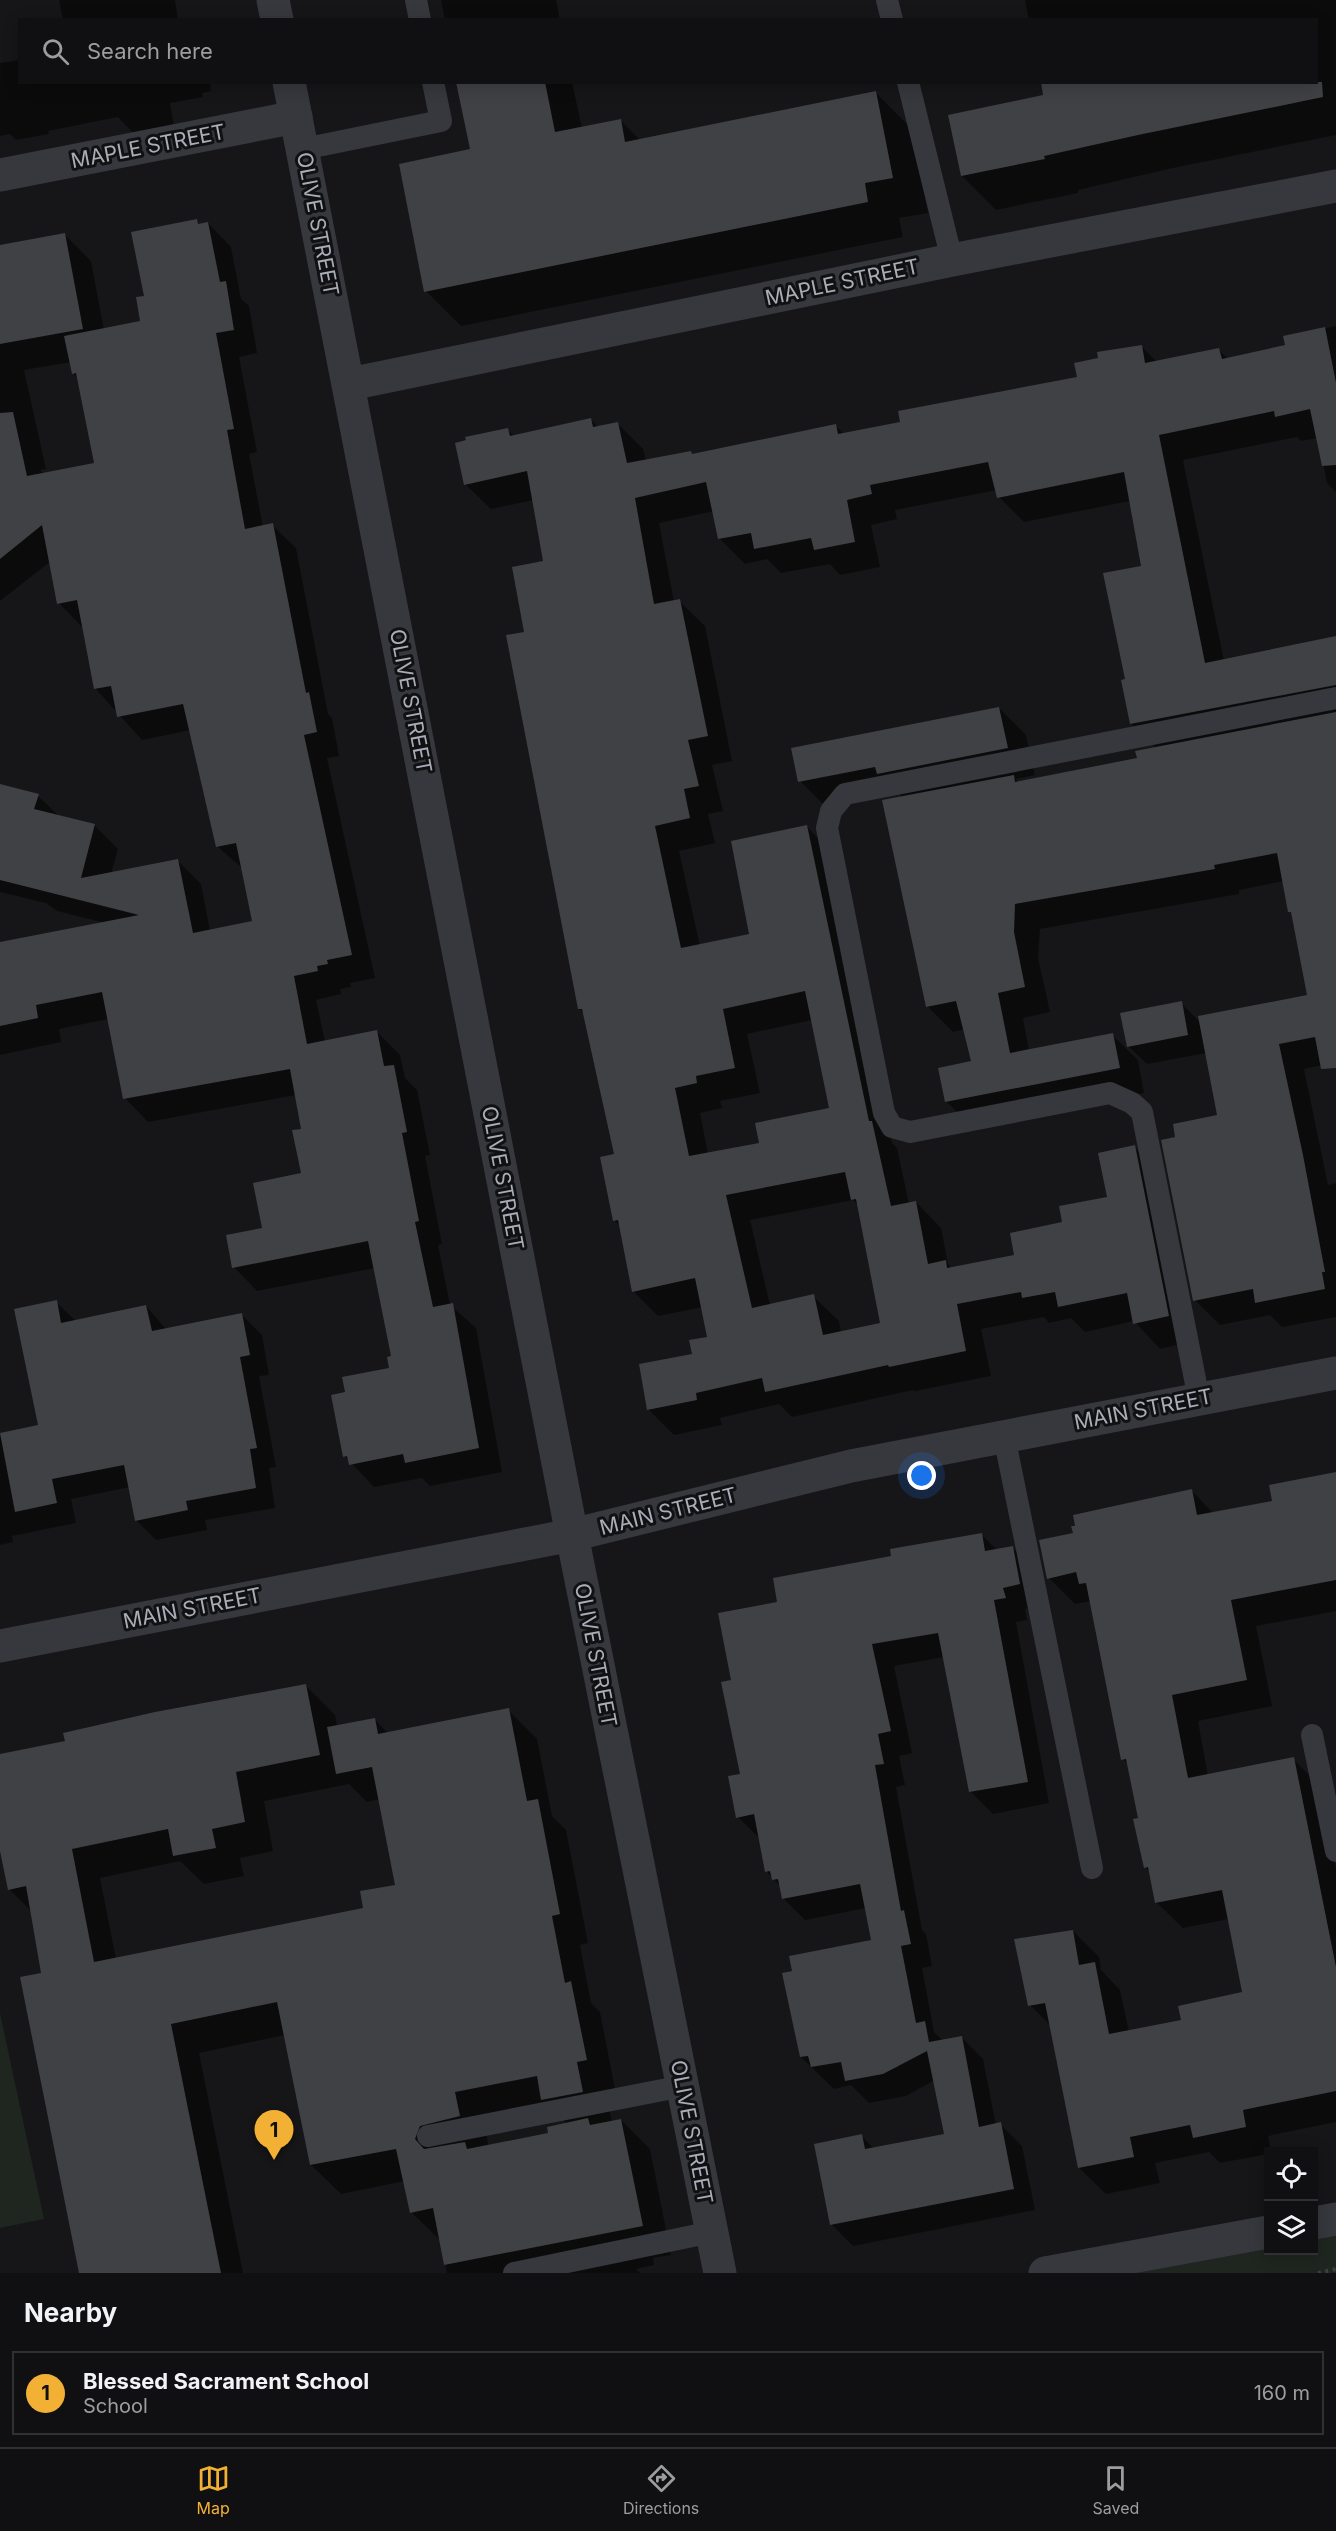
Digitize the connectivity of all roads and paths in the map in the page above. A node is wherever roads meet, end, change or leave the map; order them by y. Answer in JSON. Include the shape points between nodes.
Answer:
{"nodes":[{"id":1,"x":273,"y":0,"type":"edge"},
{"id":2,"x":416,"y":0,"type":"edge"},
{"id":3,"x":887,"y":0,"type":"edge"},
{"id":4,"x":277,"y":18,"type":"edge"},
{"id":5,"x":420,"y":18,"type":"edge"},
{"id":6,"x":892,"y":18,"type":"edge"},
{"id":7,"x":289,"y":84,"type":"edge"},
{"id":8,"x":433,"y":84,"type":"edge"},
{"id":9,"x":908,"y":84,"type":"edge"},
{"id":10,"x":296,"y":117,"type":"junction"},
{"id":11,"x":303,"y":149,"type":"junction"},
{"id":12,"x":0,"y":176,"type":"edge"},
{"id":13,"x":1336,"y":186,"type":"edge"},
{"id":14,"x":952,"y":260,"type":"junction"},
{"id":15,"x":350,"y":384,"type":"junction"},
{"id":16,"x":1336,"y":698,"type":"edge"},
{"id":17,"x":1336,"y":1373,"type":"edge"},
{"id":18,"x":1199,"y":1399,"type":"junction"},
{"id":19,"x":1004,"y":1437,"type":"junction"},
{"id":20,"x":572,"y":1535,"type":"junction"},
{"id":21,"x":0,"y":1646,"type":"edge"},
{"id":22,"x":1312,"y":1735,"type":"dead end"},
{"id":23,"x":1336,"y":1851,"type":"edge"},
{"id":24,"x":1092,"y":1868,"type":"dead end"},
{"id":25,"x":683,"y":2086,"type":"junction"},
{"id":26,"x":428,"y":2136,"type":"dead end"},
{"id":27,"x":1336,"y":2219,"type":"edge"},
{"id":28,"x":1318,"y":2222,"type":"edge"},
{"id":29,"x":712,"y":2232,"type":"junction"},
{"id":30,"x":1264,"y":2233,"type":"edge"},
{"id":31,"x":1336,"y":2270,"type":"edge"},
{"id":32,"x":514,"y":2273,"type":"edge"},
{"id":33,"x":720,"y":2273,"type":"edge"},
{"id":34,"x":1045,"y":2273,"type":"edge"},
{"id":35,"x":1318,"y":2273,"type":"edge"}],
"edges":[{"from":1,"to":4,"type":"street"},
{"from":2,"to":5,"type":"lane"},
{"from":3,"to":6,"type":"lane"},
{"from":7,"to":10,"type":"street","name":"OLIVE STREET"},
{"from":8,"to":11,"type":"lane","via":[[441,121]]},
{"from":9,"to":14,"type":"lane"},
{"from":10,"to":11,"type":"street","name":"OLIVE STREET"},
{"from":10,"to":12,"type":"street","name":"MAPLE STREET"},
{"from":11,"to":15,"type":"street","name":"OLIVE STREET"},
{"from":13,"to":14,"type":"street","name":"MAPLE STREET"},
{"from":14,"to":15,"type":"street","name":"MAPLE STREET"},
{"from":15,"to":20,"type":"street","name":"OLIVE STREET"},
{"from":16,"to":18,"type":"lane","via":[[845,794],[831,811],[826,828],[884,1113],[892,1127],[910,1132],[1110,1093],[1142,1112]]},
{"from":17,"to":18,"type":"street","name":"MAIN STREET"},
{"from":18,"to":19,"type":"street","name":"MAIN STREET"},
{"from":19,"to":20,"type":"street","name":"MAIN STREET","via":[[851,1466]]},
{"from":19,"to":24,"type":"lane"},
{"from":20,"to":21,"type":"street","name":"MAIN STREET"},
{"from":20,"to":25,"type":"street","name":"OLIVE STREET"},
{"from":22,"to":23,"type":"lane"},
{"from":25,"to":26,"type":"lane"},
{"from":25,"to":29,"type":"street","name":"OLIVE STREET"},
{"from":27,"to":28,"type":"street"},
{"from":29,"to":32,"type":"lane"},
{"from":29,"to":33,"type":"street","name":"OLIVE STREET"},
{"from":30,"to":34,"type":"street"},
{"from":31,"to":35,"type":"path"}]}
